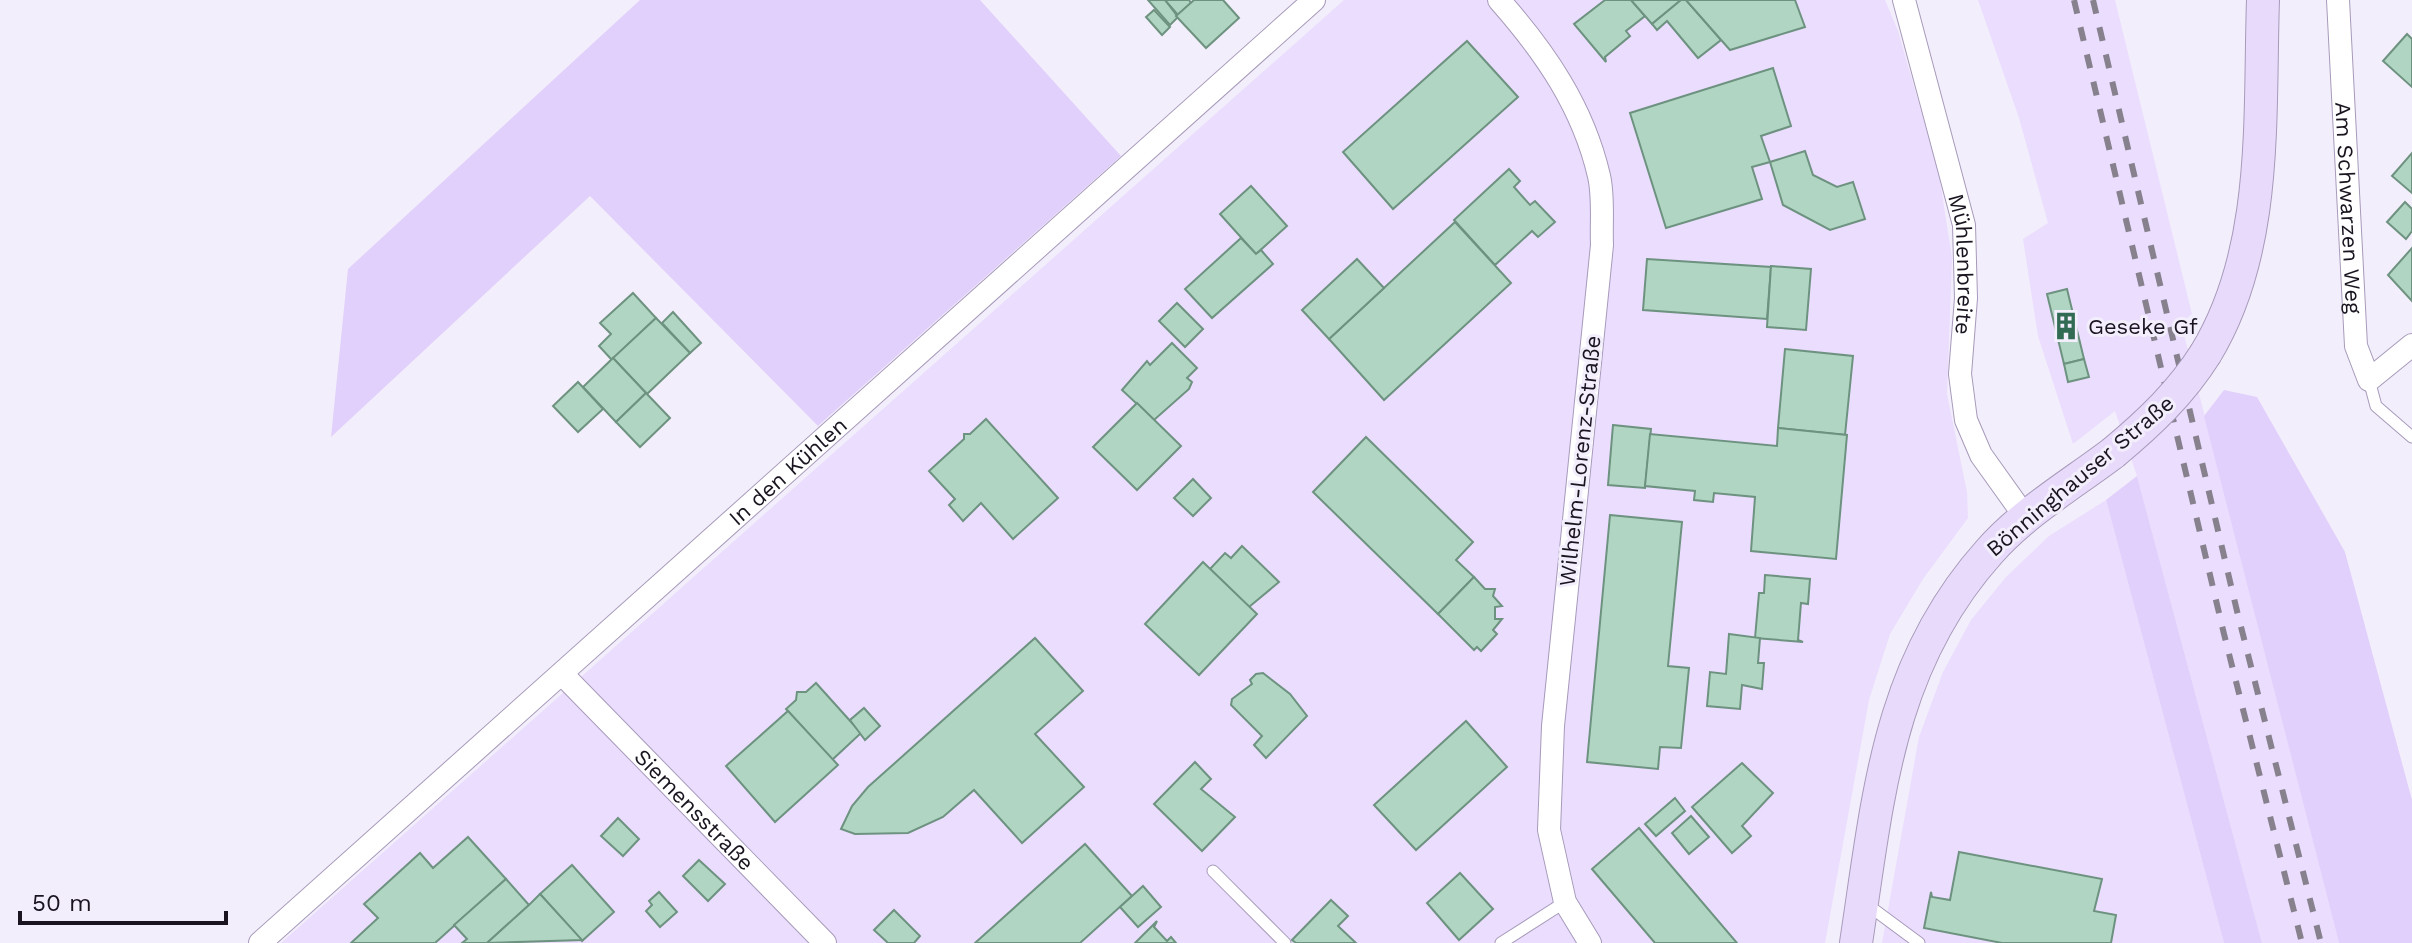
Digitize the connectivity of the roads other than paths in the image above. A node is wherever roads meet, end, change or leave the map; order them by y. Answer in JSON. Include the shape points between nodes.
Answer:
{"nodes":[{"id":1,"x":1314,"y":0,"type":"edge"},
{"id":2,"x":1499,"y":0,"type":"edge"},
{"id":3,"x":1904,"y":0,"type":"edge"},
{"id":4,"x":2263,"y":0,"type":"edge"},
{"id":5,"x":2338,"y":0,"type":"edge"},
{"id":6,"x":2405,"y":352,"type":"edge"},
{"id":7,"x":2369,"y":380,"type":"junction"},
{"id":8,"x":2412,"y":437,"type":"edge"},
{"id":9,"x":2026,"y":518,"type":"junction"},
{"id":10,"x":563,"y":675,"type":"junction"},
{"id":11,"x":1213,"y":871,"type":"dead end"},
{"id":12,"x":1863,"y":900,"type":"junction"},
{"id":13,"x":1565,"y":902,"type":"junction"},
{"id":14,"x":260,"y":943,"type":"edge"},
{"id":15,"x":825,"y":943,"type":"edge"},
{"id":16,"x":1285,"y":943,"type":"edge"},
{"id":17,"x":1501,"y":943,"type":"edge"},
{"id":18,"x":1590,"y":943,"type":"edge"},
{"id":19,"x":1856,"y":943,"type":"edge"},
{"id":20,"x":1919,"y":943,"type":"edge"}],
"edges":[{"from":1,"to":10,"type":"street","name":"In den Kühlen"},
{"from":2,"to":13,"type":"street","name":"Wilhelm-Lorenz-Straße","via":[[1558,74],[1582,123],[1600,179],[1602,245],[1553,741],[1549,830]]},
{"from":3,"to":9,"type":"street","name":"Mühlenbreite","via":[[1964,225],[1960,374],[1966,420],[1981,455]]},
{"from":4,"to":9,"type":"main road","name":"Bönninghauser Straße","bridge":true,"via":[[2252,222],[2234,298],[2188,382],[2160,413]]},
{"from":5,"to":7,"type":"street","name":"Am Schwarzen Weg","via":[[2356,346]]},
{"from":6,"to":7,"type":"street"},
{"from":7,"to":8,"type":"lane","via":[[2376,406]]},
{"from":9,"to":12,"type":"main road","name":"Bönninghauser Straße","via":[[1990,549],[1955,593],[1928,634],[1907,683],[1882,782]]},
{"from":10,"to":14,"type":"street","name":"In den Kühlen"},
{"from":10,"to":15,"type":"street","name":"Siemensstraße"},
{"from":11,"to":16,"type":"lane"},
{"from":12,"to":19,"type":"main road","name":"Bönninghauser Straße"},
{"from":12,"to":20,"type":"lane"},
{"from":13,"to":17,"type":"lane"},
{"from":13,"to":18,"type":"street","name":"Wilhelm-Lorenz-Straße"}]}
